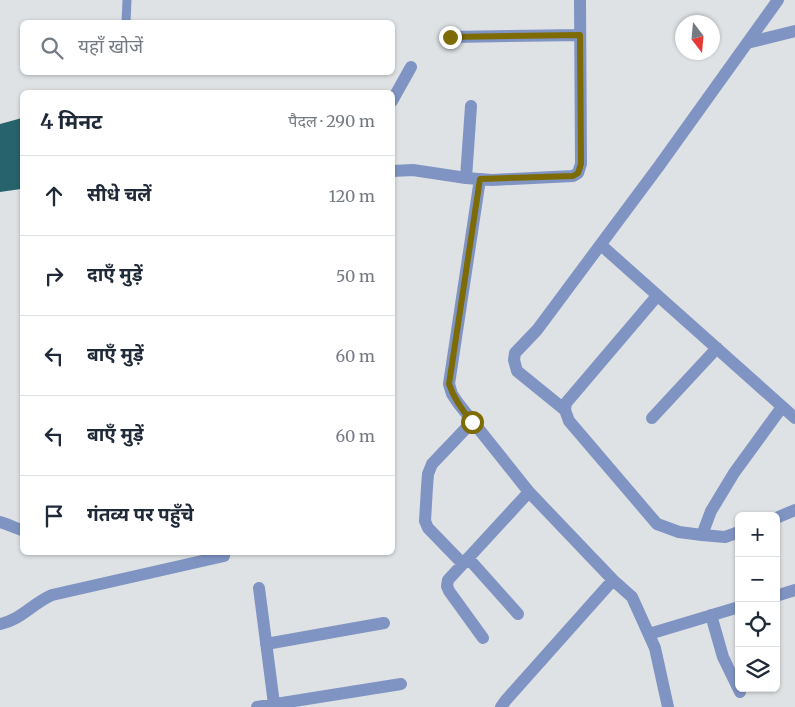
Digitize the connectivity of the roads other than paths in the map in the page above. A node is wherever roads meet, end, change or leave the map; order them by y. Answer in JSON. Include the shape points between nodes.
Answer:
{"nodes":[{"id":1,"x":127,"y":0,"type":"edge"},
{"id":2,"x":580,"y":0,"type":"edge"},
{"id":3,"x":778,"y":0,"type":"edge"},
{"id":4,"x":126,"y":20,"type":"edge"},
{"id":5,"x":795,"y":31,"type":"edge"},
{"id":6,"x":580,"y":35,"type":"junction"},
{"id":7,"x":450,"y":37,"type":"dead end"},
{"id":8,"x":747,"y":43,"type":"junction"},
{"id":9,"x":411,"y":67,"type":"dead end"},
{"id":10,"x":395,"y":96,"type":"edge"},
{"id":11,"x":470,"y":106,"type":"dead end"},
{"id":12,"x":395,"y":171,"type":"edge"},
{"id":13,"x":466,"y":178,"type":"junction"},
{"id":14,"x":480,"y":179,"type":"junction"},
{"id":15,"x":601,"y":245,"type":"junction"},
{"id":16,"x":657,"y":296,"type":"junction"},
{"id":17,"x":717,"y":348,"type":"junction"},
{"id":18,"x":782,"y":407,"type":"junction"},
{"id":19,"x":565,"y":410,"type":"junction"},
{"id":20,"x":652,"y":418,"type":"dead end"},
{"id":21,"x":795,"y":418,"type":"edge"},
{"id":22,"x":472,"y":422,"type":"junction"},
{"id":23,"x":529,"y":492,"type":"junction"},
{"id":24,"x":795,"y":510,"type":"edge"},
{"id":25,"x":780,"y":516,"type":"edge"},
{"id":26,"x":4,"y":523,"type":"edge"},
{"id":27,"x":20,"y":530,"type":"edge"},
{"id":28,"x":735,"y":533,"type":"edge"},
{"id":29,"x":702,"y":535,"type":"junction"},
{"id":30,"x":224,"y":556,"type":"dead end"},
{"id":31,"x":466,"y":561,"type":"junction"},
{"id":32,"x":613,"y":580,"type":"junction"},
{"id":33,"x":259,"y":588,"type":"dead end"},
{"id":34,"x":795,"y":590,"type":"edge"},
{"id":35,"x":780,"y":595,"type":"edge"},
{"id":36,"x":735,"y":608,"type":"edge"},
{"id":37,"x":518,"y":614,"type":"dead end"},
{"id":38,"x":711,"y":615,"type":"junction"},
{"id":39,"x":384,"y":623,"type":"dead end"},
{"id":40,"x":0,"y":624,"type":"edge"},
{"id":41,"x":650,"y":634,"type":"junction"},
{"id":42,"x":483,"y":638,"type":"dead end"},
{"id":43,"x":266,"y":644,"type":"junction"},
{"id":44,"x":735,"y":682,"type":"edge"},
{"id":45,"x":401,"y":684,"type":"dead end"},
{"id":46,"x":323,"y":702,"type":"edge"},
{"id":47,"x":274,"y":704,"type":"junction"},
{"id":48,"x":256,"y":707,"type":"edge"},
{"id":49,"x":500,"y":707,"type":"edge"},
{"id":50,"x":668,"y":707,"type":"edge"}],
"edges":[{"from":1,"to":4,"type":"lane"},
{"from":2,"to":6,"type":"street"},
{"from":3,"to":8,"type":"street"},
{"from":5,"to":8,"type":"street"},
{"from":6,"to":7,"type":"street"},
{"from":6,"to":14,"type":"street","via":[[581,164],[578,173],[573,176]]},
{"from":8,"to":15,"type":"street"},
{"from":9,"to":10,"type":"street"},
{"from":11,"to":13,"type":"street"},
{"from":12,"to":13,"type":"street","via":[[413,170]]},
{"from":13,"to":14,"type":"street"},
{"from":14,"to":22,"type":"street","via":[[449,384],[452,394]]},
{"from":15,"to":16,"type":"street"},
{"from":15,"to":19,"type":"street","via":[[537,330],[515,353],[517,371]]},
{"from":16,"to":17,"type":"street"},
{"from":16,"to":19,"type":"street","via":[[566,402]]},
{"from":17,"to":18,"type":"street"},
{"from":17,"to":20,"type":"street"},
{"from":18,"to":21,"type":"street"},
{"from":18,"to":29,"type":"street","via":[[734,473],[711,510]]},
{"from":19,"to":29,"type":"street","via":[[569,421],[658,524],[679,532]]},
{"from":22,"to":23,"type":"street"},
{"from":22,"to":31,"type":"street","via":[[432,464],[426,487],[425,520],[428,528]]},
{"from":23,"to":31,"type":"street"},
{"from":23,"to":32,"type":"street"},
{"from":24,"to":25,"type":"street"},
{"from":26,"to":27,"type":"street"},
{"from":28,"to":29,"type":"street","via":[[725,537]]},
{"from":30,"to":40,"type":"street","via":[[52,595],[14,620]]},
{"from":31,"to":37,"type":"street"},
{"from":31,"to":42,"type":"street","via":[[448,580],[447,586]]},
{"from":32,"to":41,"type":"street","via":[[632,597]]},
{"from":32,"to":49,"type":"street"},
{"from":33,"to":43,"type":"street"},
{"from":34,"to":35,"type":"street"},
{"from":36,"to":38,"type":"street"},
{"from":38,"to":41,"type":"street"},
{"from":38,"to":44,"type":"street","via":[[723,657]]},
{"from":39,"to":43,"type":"street"},
{"from":41,"to":50,"type":"street"},
{"from":43,"to":47,"type":"street"},
{"from":45,"to":46,"type":"street"},
{"from":46,"to":47,"type":"street"},
{"from":47,"to":48,"type":"street"}]}
